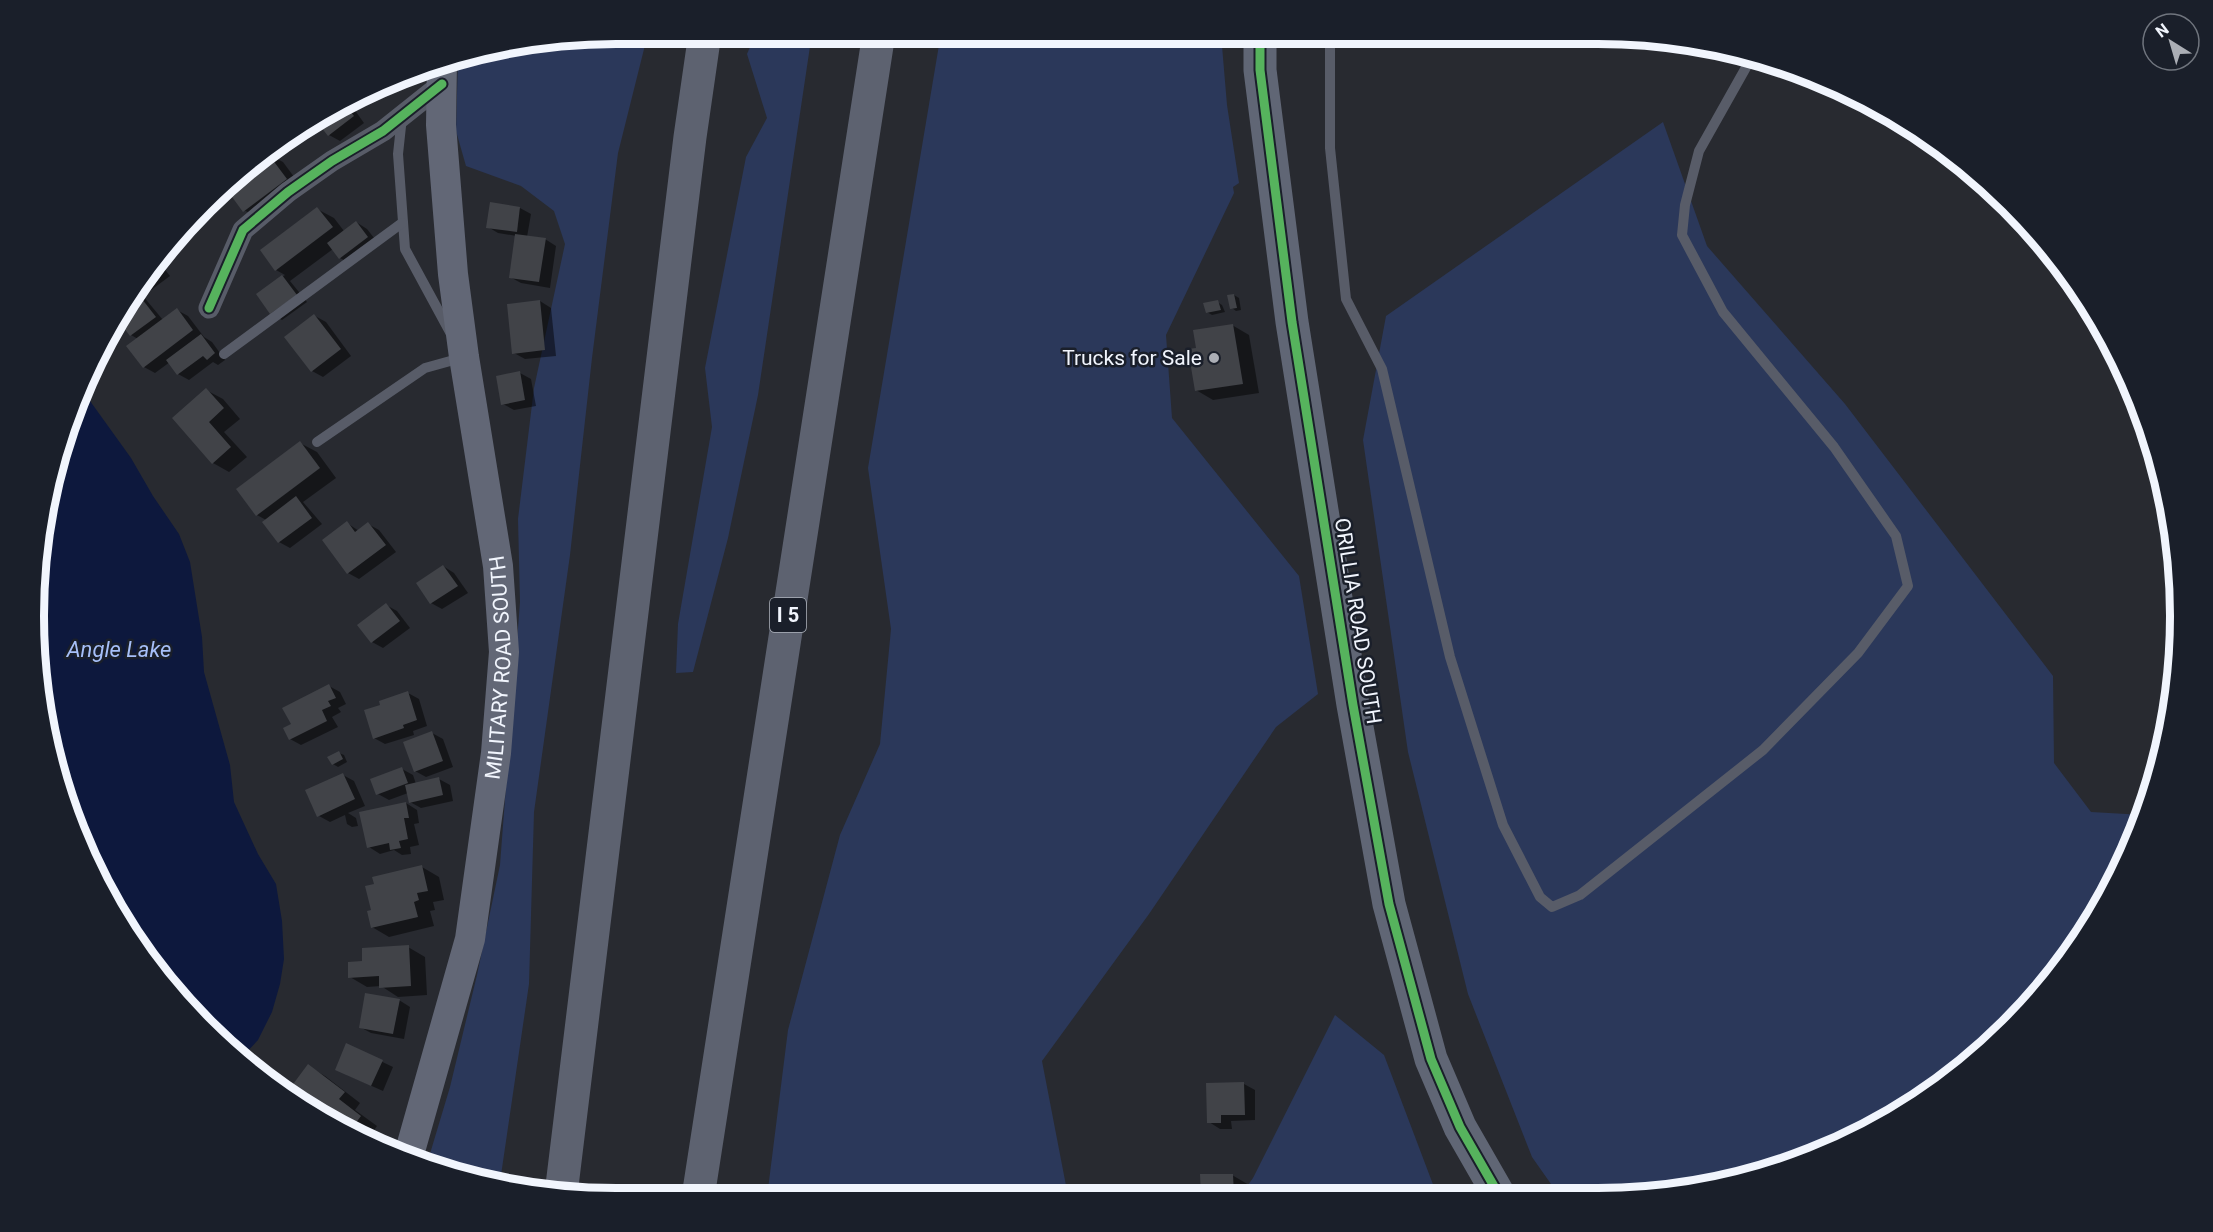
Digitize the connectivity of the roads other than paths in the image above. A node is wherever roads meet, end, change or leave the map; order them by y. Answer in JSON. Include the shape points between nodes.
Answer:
{"nodes":[{"id":1,"x":703,"y":44,"type":"edge"},
{"id":2,"x":877,"y":44,"type":"edge"},
{"id":3,"x":1260,"y":44,"type":"edge"},
{"id":4,"x":1330,"y":44,"type":"edge"},
{"id":5,"x":1748,"y":64,"type":"edge"},
{"id":6,"x":442,"y":73,"type":"edge"},
{"id":7,"x":402,"y":117,"type":"junction"},
{"id":8,"x":402,"y":223,"type":"junction"},
{"id":9,"x":209,"y":308,"type":"dead end"},
{"id":10,"x":224,"y":354,"type":"dead end"},
{"id":11,"x":464,"y":357,"type":"junction"},
{"id":12,"x":317,"y":442,"type":"dead end"},
{"id":13,"x":410,"y":1150,"type":"edge"},
{"id":14,"x":562,"y":1186,"type":"edge"},
{"id":15,"x":699,"y":1188,"type":"edge"},
{"id":16,"x":1495,"y":1188,"type":"edge"}],
"edges":[{"from":1,"to":14,"type":"highway"},
{"from":2,"to":15,"type":"highway","number":"I 5"},
{"from":3,"to":16,"type":"main road","name":"ORILLIA ROAD SOUTH","via":[[1292,322],[1389,903],[1431,1059],[1460,1127]]},
{"from":4,"to":5,"type":"lane","via":[[1330,148],[1346,300],[1382,369],[1450,657],[1503,825],[1540,897],[1552,907],[1580,895],[1763,750],[1858,652],[1908,586],[1896,536],[1834,447],[1723,312],[1682,235],[1685,205],[1699,151]]},
{"from":6,"to":7,"type":"street"},
{"from":6,"to":11,"type":"main road","name":"MILITARY ROAD SOUTH","via":[[445,197]]},
{"from":7,"to":8,"type":"lane","via":[[398,154]]},
{"from":7,"to":9,"type":"street","via":[[288,192],[243,230]]},
{"from":8,"to":10,"type":"lane"},
{"from":8,"to":11,"type":"lane","via":[[405,249]]},
{"from":11,"to":12,"type":"lane","via":[[425,368]]},
{"from":11,"to":13,"type":"main road","name":"MILITARY ROAD SOUTH","via":[[498,566],[504,652],[496,753],[470,939]]}]}
